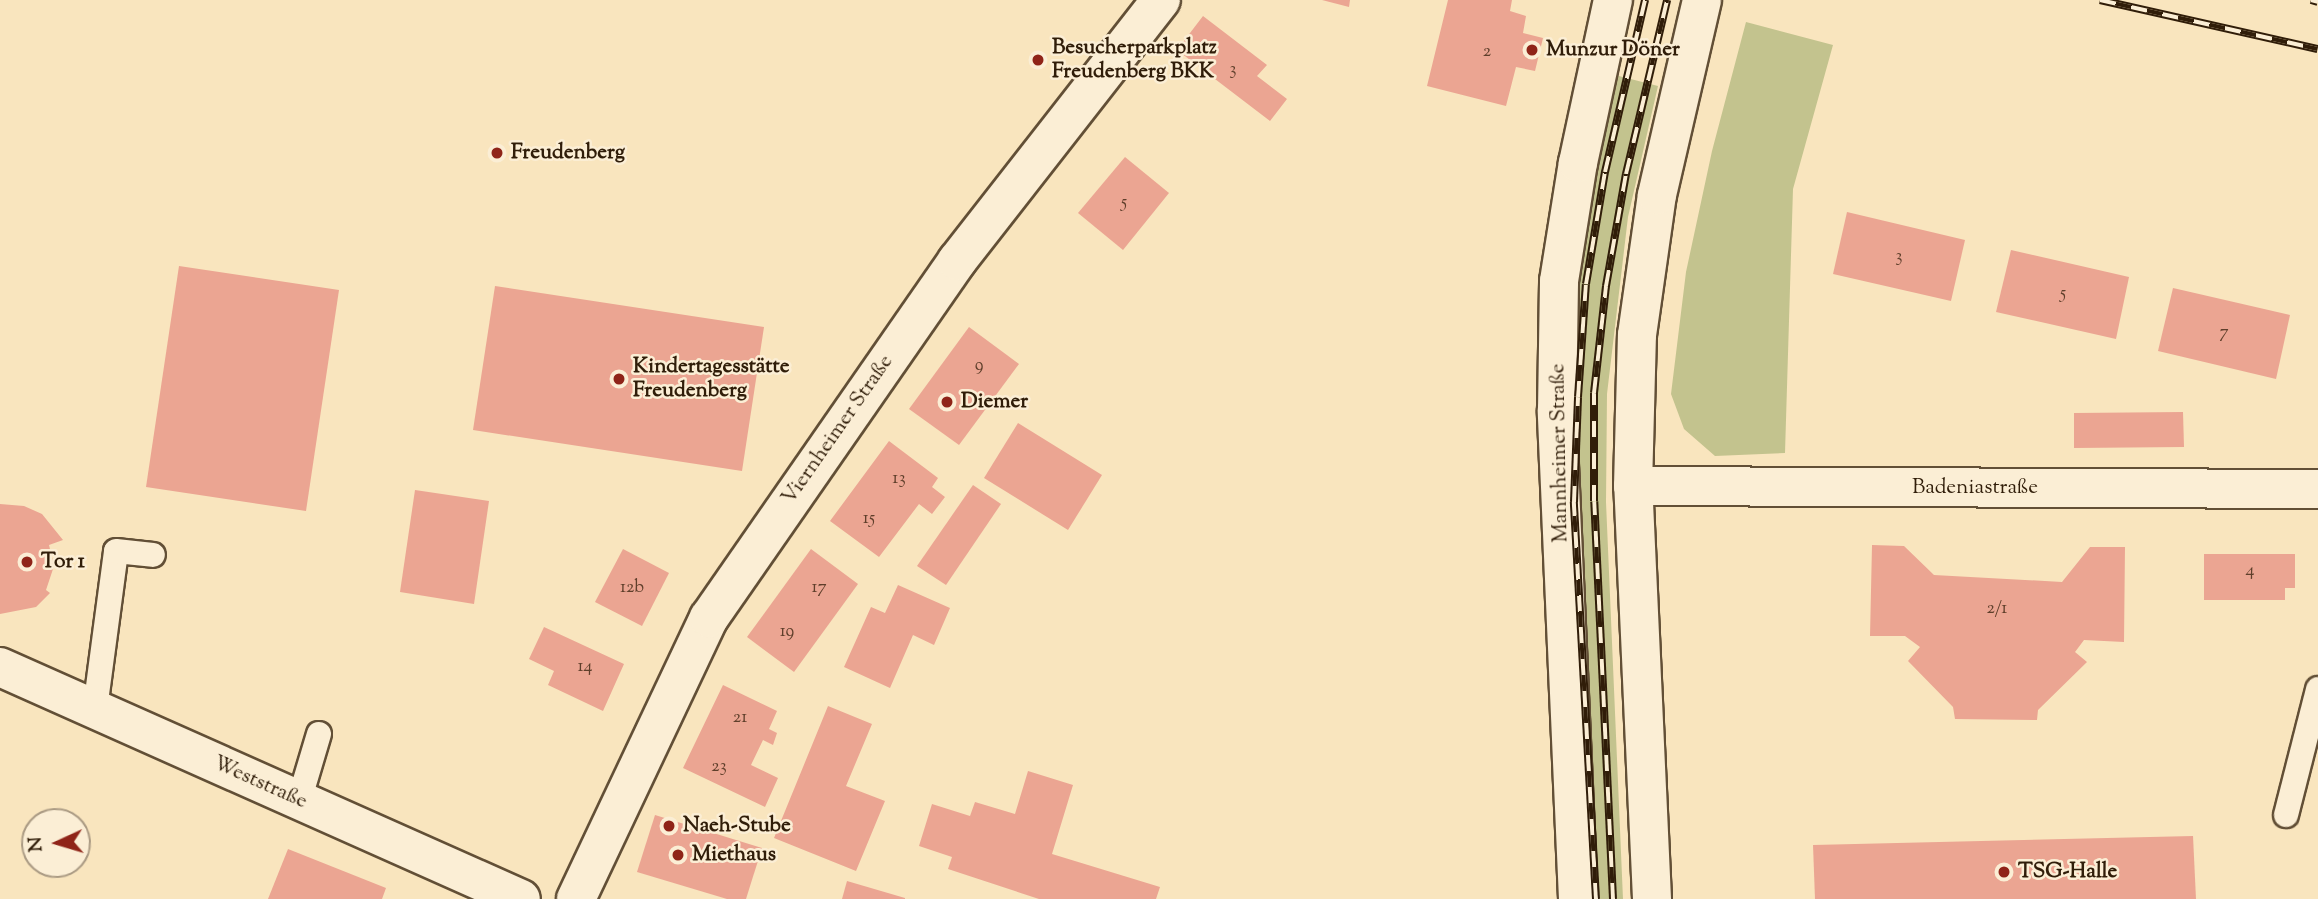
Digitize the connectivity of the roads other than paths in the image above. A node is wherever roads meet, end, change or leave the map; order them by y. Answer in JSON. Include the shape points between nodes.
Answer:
{"nodes":[{"id":1,"x":1161,"y":0,"type":"edge"},
{"id":2,"x":1611,"y":6,"type":"edge"},
{"id":3,"x":1698,"y":17,"type":"edge"},
{"id":4,"x":1633,"y":486,"type":"junction"},
{"id":5,"x":2318,"y":489,"type":"edge"},
{"id":6,"x":153,"y":555,"type":"dead end"},
{"id":7,"x":0,"y":667,"type":"edge"},
{"id":8,"x":2318,"y":689,"type":"edge"},
{"id":9,"x":95,"y":709,"type":"junction"},
{"id":10,"x":319,"y":734,"type":"dead end"},
{"id":11,"x":299,"y":800,"type":"junction"},
{"id":12,"x":2286,"y":815,"type":"dead end"},
{"id":13,"x":521,"y":899,"type":"edge"},
{"id":14,"x":576,"y":899,"type":"edge"},
{"id":15,"x":1578,"y":899,"type":"edge"},
{"id":16,"x":1652,"y":899,"type":"edge"}],
"edges":[{"from":1,"to":14,"type":"street","name":"Viernheimer Straße","via":[[957,261],[709,618]]},
{"from":2,"to":15,"type":"street","name":"Mannheimer Straße","via":[[1559,281],[1557,424]]},
{"from":3,"to":4,"type":"street","via":[[1657,195],[1637,335]]},
{"from":4,"to":5,"type":"street","name":"Badeniastraße"},
{"from":4,"to":16,"type":"street"},
{"from":6,"to":9,"type":"lane","via":[[116,551]]},
{"from":7,"to":9,"type":"street","name":"Weststraße"},
{"from":8,"to":12,"type":"lane"},
{"from":9,"to":11,"type":"street","name":"Weststraße"},
{"from":10,"to":11,"type":"lane"},
{"from":11,"to":13,"type":"street","name":"Weststraße"}]}
